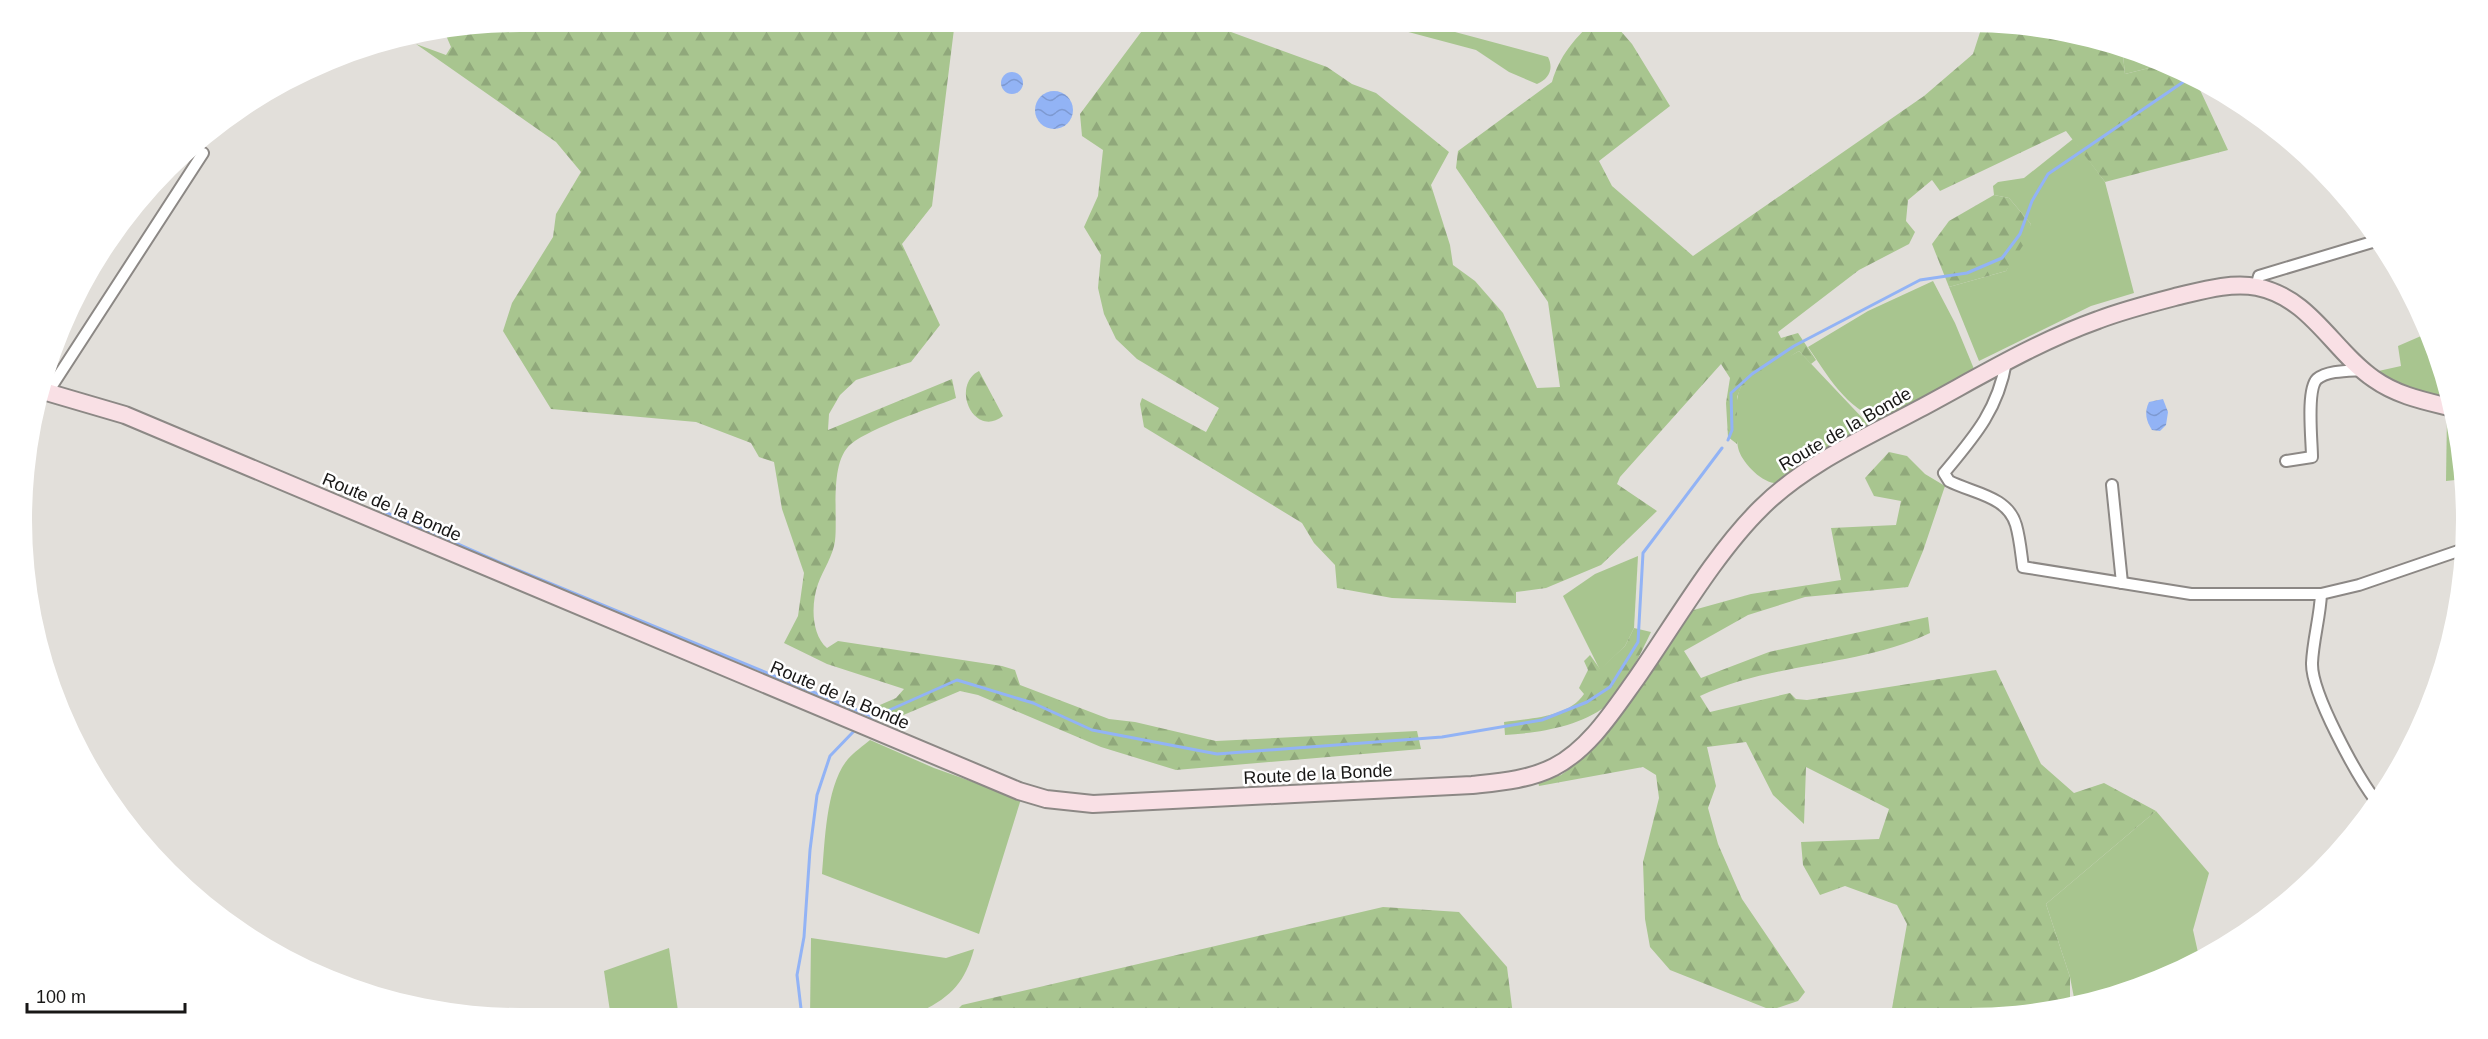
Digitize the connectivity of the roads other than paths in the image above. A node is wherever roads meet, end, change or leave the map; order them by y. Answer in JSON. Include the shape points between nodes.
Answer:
{"nodes":[{"id":1,"x":203,"y":153,"type":"dead end"},
{"id":2,"x":2370,"y":243,"type":"edge"},
{"id":3,"x":2273,"y":272,"type":"junction"},
{"id":4,"x":2256,"y":287,"type":"junction"},
{"id":5,"x":2276,"y":293,"type":"junction"},
{"id":6,"x":2006,"y":362,"type":"junction"},
{"id":7,"x":2363,"y":370,"type":"junction"},
{"id":8,"x":52,"y":381,"type":"edge"},
{"id":9,"x":48,"y":392,"type":"edge"},
{"id":10,"x":2443,"y":406,"type":"edge"},
{"id":11,"x":2286,"y":461,"type":"dead end"},
{"id":12,"x":2112,"y":485,"type":"dead end"},
{"id":13,"x":2455,"y":552,"type":"edge"},
{"id":14,"x":2122,"y":583,"type":"junction"},
{"id":15,"x":2321,"y":594,"type":"junction"},
{"id":16,"x":2371,"y":795,"type":"edge"}],
"edges":[{"from":1,"to":8,"type":"street"},
{"from":2,"to":3,"type":"street"},
{"from":3,"to":4,"type":"street","via":[[2259,276]]},
{"from":3,"to":5,"type":"street"},
{"from":4,"to":5,"type":"main road","name":"Route de la Bonde"},
{"from":4,"to":6,"type":"main road","name":"Route de la Bonde","via":[[2202,291],[2097,320]]},
{"from":5,"to":7,"type":"main road","name":"Route de la Bonde","via":[[2304,308]]},
{"from":6,"to":9,"type":"main road","name":"Route de la Bonde","via":[[1809,469],[1775,495],[1743,527],[1616,708],[1588,740],[1557,766],[1528,777],[1472,785],[1136,804],[1069,803],[1018,791],[125,416]]},
{"from":6,"to":14,"type":"street","via":[[2002,386],[1990,414],[1944,473],[1949,481],[2010,510],[2024,567]]},
{"from":7,"to":10,"type":"main road","name":"Route de la Bonde","via":[[2409,398]]},
{"from":7,"to":11,"type":"street","via":[[2332,373],[2318,379],[2311,390],[2312,457]]},
{"from":12,"to":14,"type":"street"},
{"from":13,"to":15,"type":"street"},
{"from":14,"to":15,"type":"street","via":[[2191,594]]},
{"from":15,"to":16,"type":"street","via":[[2312,664],[2318,689]]}]}
